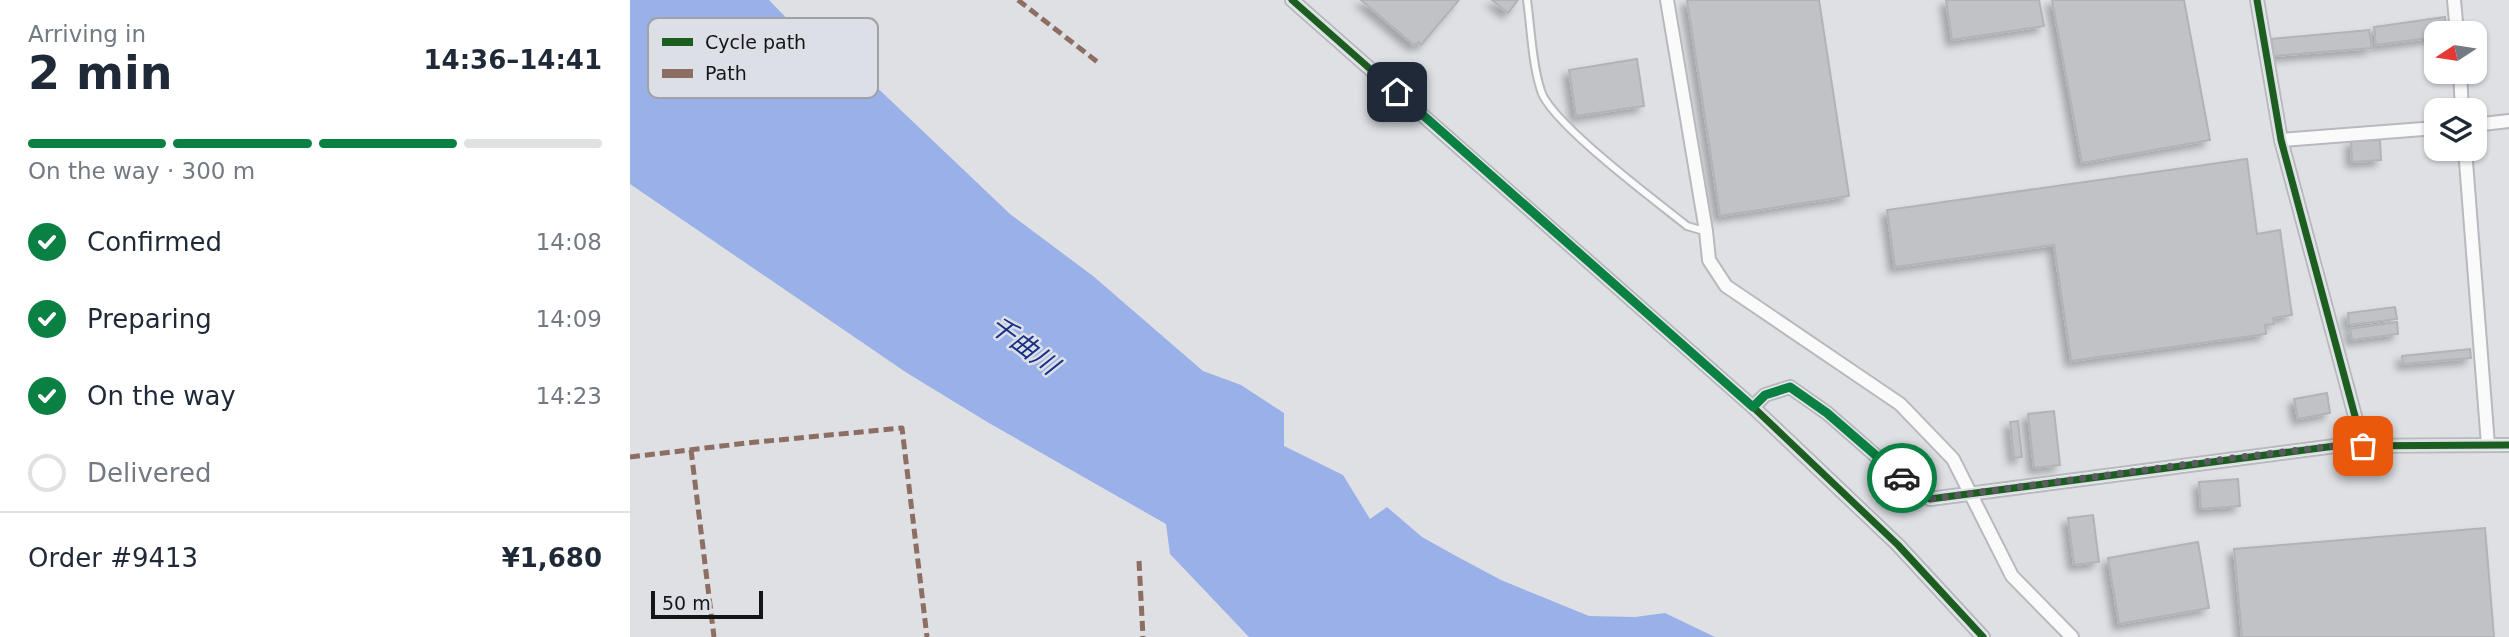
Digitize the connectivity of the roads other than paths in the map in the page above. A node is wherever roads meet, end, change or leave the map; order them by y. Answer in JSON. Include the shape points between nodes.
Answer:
{"nodes":[{"id":1,"x":1292,"y":0,"type":"edge"},
{"id":2,"x":1527,"y":0,"type":"edge"},
{"id":3,"x":1667,"y":0,"type":"edge"},
{"id":4,"x":2257,"y":0,"type":"edge"},
{"id":5,"x":2455,"y":0,"type":"edge"},
{"id":6,"x":2456,"y":21,"type":"edge"},
{"id":7,"x":2509,"y":121,"type":"edge"},
{"id":8,"x":2487,"y":124,"type":"edge"},
{"id":9,"x":2424,"y":129,"type":"edge"},
{"id":10,"x":2281,"y":140,"type":"junction"},
{"id":11,"x":2466,"y":161,"type":"edge"},
{"id":12,"x":1706,"y":231,"type":"junction"},
{"id":13,"x":1753,"y":407,"type":"junction"},
{"id":14,"x":2488,"y":445,"type":"junction"},
{"id":15,"x":2509,"y":445,"type":"edge"},
{"id":16,"x":2363,"y":446,"type":"junction"},
{"id":17,"x":1971,"y":495,"type":"junction"},
{"id":18,"x":1983,"y":637,"type":"edge"},
{"id":19,"x":2072,"y":637,"type":"edge"}],
"edges":[{"from":1,"to":13,"type":"street"},
{"from":2,"to":12,"type":"lane","via":[[1541,91],[1548,105],[1586,143],[1687,226]]},
{"from":3,"to":12,"type":"street"},
{"from":4,"to":10,"type":"street"},
{"from":5,"to":6,"type":"street"},
{"from":7,"to":8,"type":"street"},
{"from":9,"to":10,"type":"street"},
{"from":10,"to":16,"type":"street"},
{"from":11,"to":14,"type":"street"},
{"from":12,"to":17,"type":"street","via":[[1709,260],[1726,286],[1900,404],[1953,459]]},
{"from":13,"to":17,"type":"street","via":[[1765,395],[1790,387],[1930,499]]},
{"from":13,"to":18,"type":"street","via":[[1898,545]]},
{"from":14,"to":15,"type":"street"},
{"from":14,"to":16,"type":"street"},
{"from":16,"to":17,"type":"street","via":[[2248,456]]},
{"from":17,"to":19,"type":"street","via":[[2012,576]]}]}
